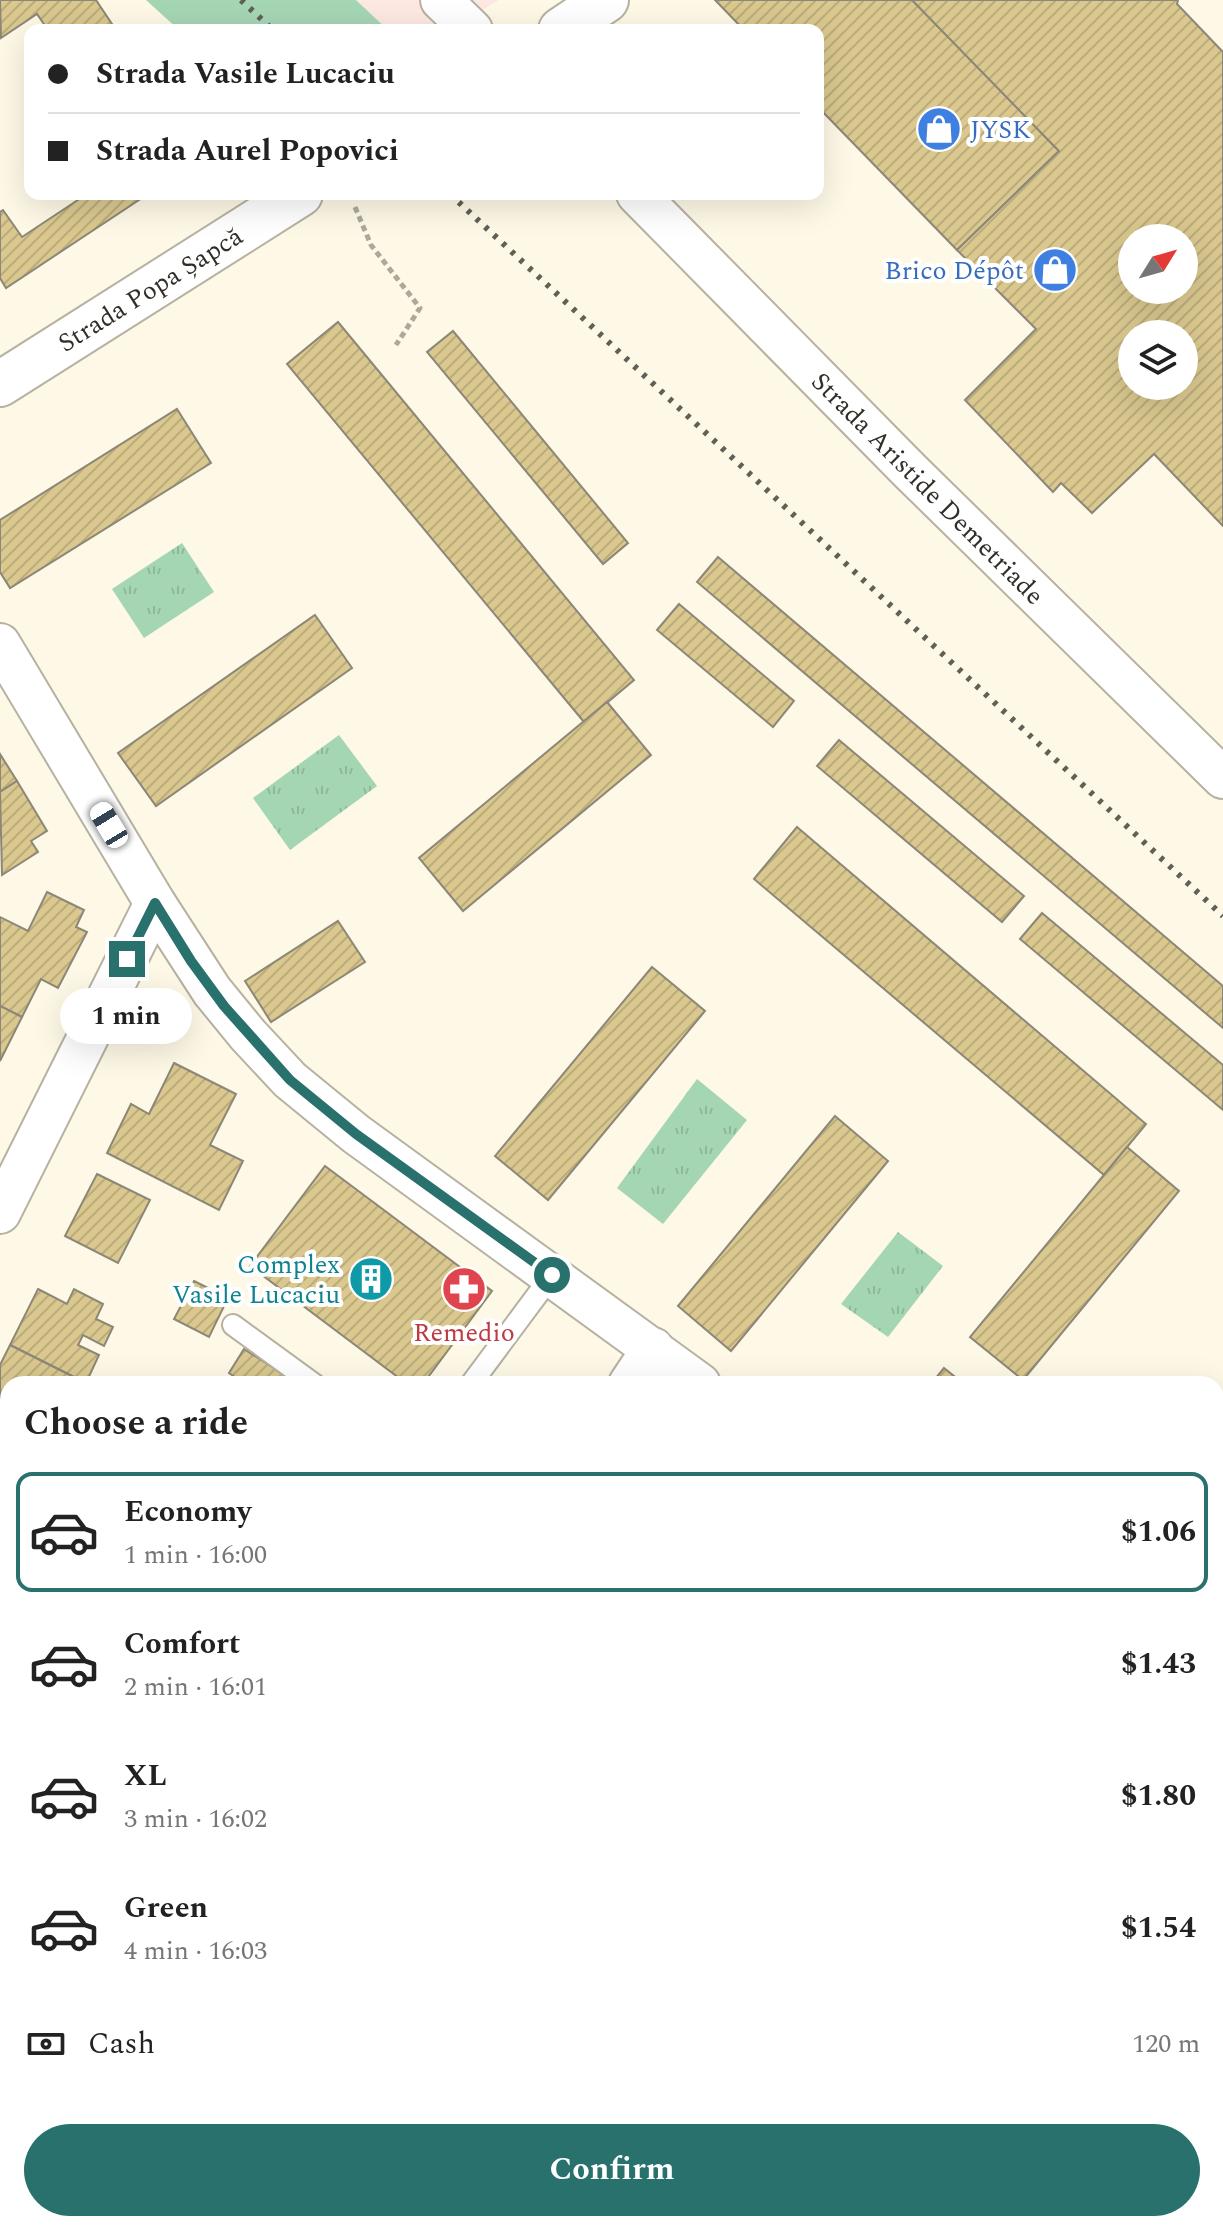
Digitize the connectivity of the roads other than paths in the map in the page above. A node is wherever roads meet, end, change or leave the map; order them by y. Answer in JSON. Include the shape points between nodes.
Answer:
{"nodes":[{"id":1,"x":441,"y":0,"type":"edge"},
{"id":2,"x":606,"y":0,"type":"edge"},
{"id":3,"x":466,"y":24,"type":"edge"},
{"id":4,"x":570,"y":24,"type":"edge"},
{"id":5,"x":291,"y":200,"type":"edge"},
{"id":6,"x":643,"y":200,"type":"edge"},
{"id":7,"x":0,"y":384,"type":"edge"},
{"id":8,"x":0,"y":644,"type":"edge"},
{"id":9,"x":1223,"y":778,"type":"edge"},
{"id":10,"x":155,"y":903,"type":"junction"},
{"id":11,"x":0,"y":1213,"type":"edge"},
{"id":12,"x":552,"y":1275,"type":"junction"},
{"id":13,"x":233,"y":1325,"type":"dead end"},
{"id":14,"x":653,"y":1348,"type":"junction"},
{"id":15,"x":303,"y":1376,"type":"edge"},
{"id":16,"x":477,"y":1376,"type":"edge"},
{"id":17,"x":634,"y":1376,"type":"edge"},
{"id":18,"x":690,"y":1376,"type":"edge"}],
"edges":[{"from":1,"to":3,"type":"street"},
{"from":2,"to":4,"type":"main road"},
{"from":5,"to":7,"type":"main road","name":"Strada Popa Șapcă"},
{"from":6,"to":9,"type":"street","name":"Strada Aristide Demetriade"},
{"from":8,"to":10,"type":"street"},
{"from":10,"to":11,"type":"street"},
{"from":10,"to":12,"type":"street","via":[[224,1006],[290,1080]]},
{"from":12,"to":14,"type":"street"},
{"from":12,"to":16,"type":"lane"},
{"from":13,"to":15,"type":"lane"},
{"from":14,"to":17,"type":"street"},
{"from":14,"to":18,"type":"street"}]}
